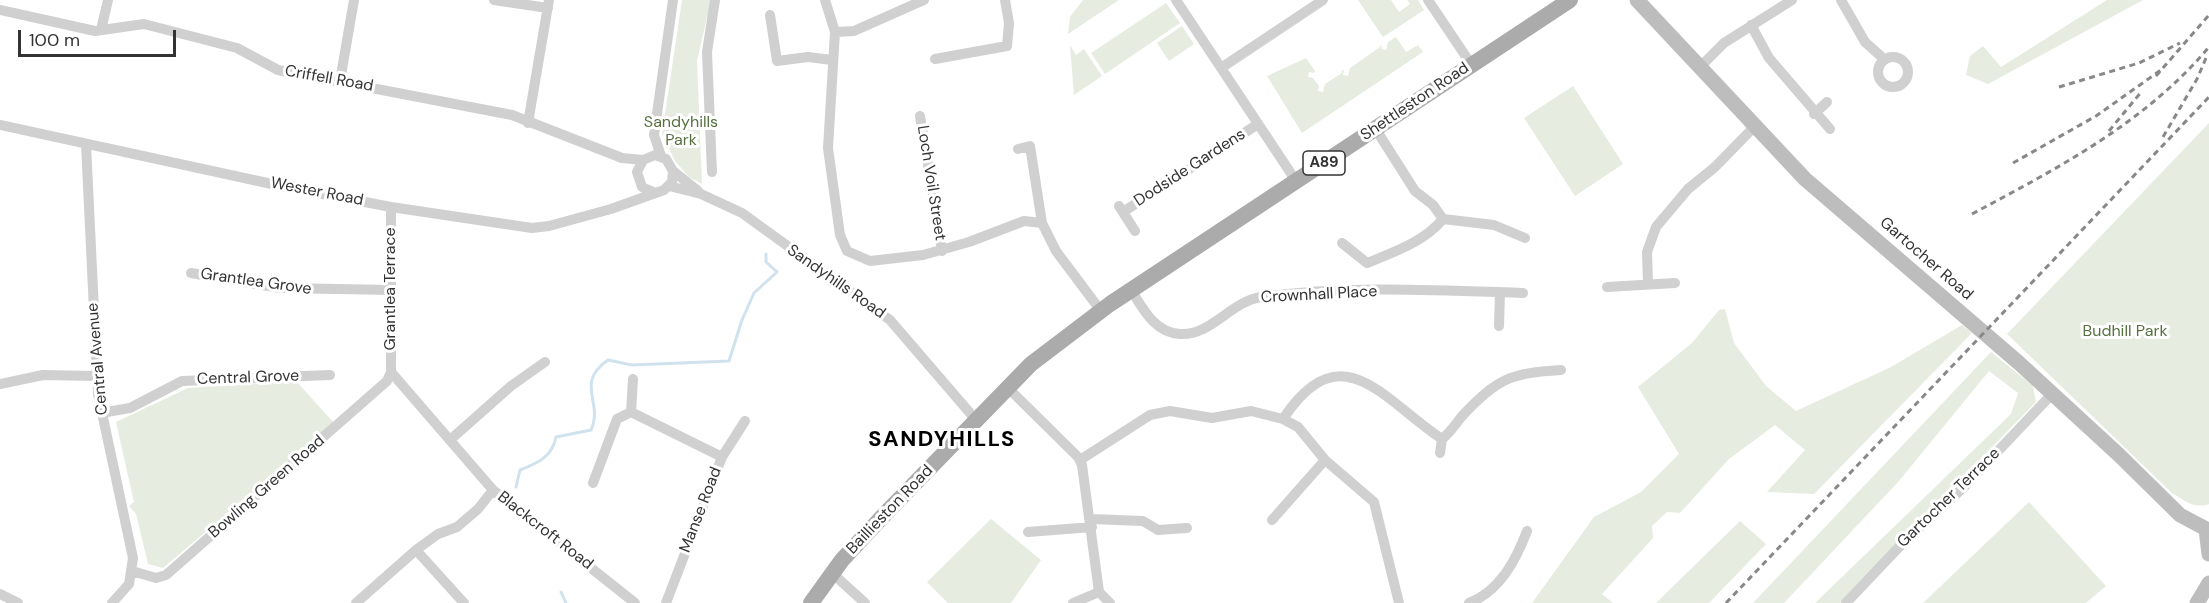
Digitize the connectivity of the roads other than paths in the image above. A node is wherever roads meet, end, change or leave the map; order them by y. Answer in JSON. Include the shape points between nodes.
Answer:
{"nodes":[{"id":1,"x":108,"y":0,"type":"edge"},
{"id":2,"x":354,"y":0,"type":"edge"},
{"id":3,"x":494,"y":0,"type":"edge"},
{"id":4,"x":673,"y":0,"type":"edge"},
{"id":5,"x":715,"y":0,"type":"edge"},
{"id":6,"x":825,"y":0,"type":"edge"},
{"id":7,"x":924,"y":0,"type":"edge"},
{"id":8,"x":1005,"y":0,"type":"edge"},
{"id":9,"x":1176,"y":0,"type":"edge"},
{"id":10,"x":1323,"y":0,"type":"edge"},
{"id":11,"x":1428,"y":0,"type":"edge"},
{"id":12,"x":1570,"y":0,"type":"edge"},
{"id":13,"x":1637,"y":0,"type":"edge"},
{"id":14,"x":1792,"y":0,"type":"edge"},
{"id":15,"x":1841,"y":0,"type":"edge"},
{"id":16,"x":548,"y":4,"type":"edge"},
{"id":17,"x":0,"y":10,"type":"edge"},
{"id":18,"x":770,"y":15,"type":"dead end"},
{"id":19,"x":1751,"y":25,"type":"junction"},
{"id":20,"x":101,"y":30,"type":"junction"},
{"id":21,"x":835,"y":32,"type":"junction"},
{"id":22,"x":934,"y":59,"type":"dead end"},
{"id":23,"x":832,"y":60,"type":"junction"},
{"id":24,"x":1884,"y":60,"type":"dead end"},
{"id":25,"x":1471,"y":64,"type":"junction"},
{"id":26,"x":1700,"y":67,"type":"junction"},
{"id":27,"x":1221,"y":68,"type":"junction"},
{"id":28,"x":340,"y":81,"type":"junction"},
{"id":29,"x":1827,"y":102,"type":"dead end"},
{"id":30,"x":1814,"y":114,"type":"junction"},
{"id":31,"x":920,"y":116,"type":"dead end"},
{"id":32,"x":528,"y":123,"type":"junction"},
{"id":33,"x":1258,"y":124,"type":"junction"},
{"id":34,"x":0,"y":125,"type":"edge"},
{"id":35,"x":1755,"y":126,"type":"junction"},
{"id":36,"x":1375,"y":128,"type":"junction"},
{"id":37,"x":1830,"y":129,"type":"dead end"},
{"id":38,"x":656,"y":143,"type":"junction"},
{"id":39,"x":86,"y":144,"type":"junction"},
{"id":40,"x":1018,"y":148,"type":"dead end"},
{"id":41,"x":661,"y":156,"type":"junction"},
{"id":42,"x":622,"y":158,"type":"junction"},
{"id":43,"x":646,"y":158,"type":"junction"},
{"id":44,"x":674,"y":171,"type":"junction"},
{"id":45,"x":637,"y":172,"type":"junction"},
{"id":46,"x":712,"y":172,"type":"dead end"},
{"id":47,"x":1296,"y":181,"type":"junction"},
{"id":48,"x":642,"y":186,"type":"junction"},
{"id":49,"x":669,"y":186,"type":"junction"},
{"id":50,"x":653,"y":192,"type":"junction"},
{"id":51,"x":701,"y":194,"type":"junction"},
{"id":52,"x":633,"y":200,"type":"junction"},
{"id":53,"x":392,"y":207,"type":"junction"},
{"id":54,"x":1443,"y":219,"type":"junction"},
{"id":55,"x":1042,"y":223,"type":"junction"},
{"id":56,"x":1135,"y":231,"type":"dead end"},
{"id":57,"x":1525,"y":238,"type":"dead end"},
{"id":58,"x":1342,"y":243,"type":"dead end"},
{"id":59,"x":942,"y":251,"type":"junction"},
{"id":60,"x":190,"y":273,"type":"dead end"},
{"id":61,"x":1675,"y":283,"type":"dead end"},
{"id":62,"x":1648,"y":284,"type":"junction"},
{"id":63,"x":1607,"y":287,"type":"dead end"},
{"id":64,"x":393,"y":290,"type":"junction"},
{"id":65,"x":1131,"y":291,"type":"junction"},
{"id":66,"x":1500,"y":292,"type":"junction"},
{"id":67,"x":1523,"y":292,"type":"dead end"},
{"id":68,"x":1106,"y":307,"type":"junction"},
{"id":69,"x":1499,"y":326,"type":"dead end"},
{"id":70,"x":545,"y":362,"type":"dead end"},
{"id":71,"x":1561,"y":370,"type":"dead end"},
{"id":72,"x":390,"y":372,"type":"junction"},
{"id":73,"x":330,"y":375,"type":"dead end"},
{"id":74,"x":96,"y":376,"type":"junction"},
{"id":75,"x":633,"y":380,"type":"dead end"},
{"id":76,"x":0,"y":384,"type":"edge"},
{"id":77,"x":1007,"y":387,"type":"junction"},
{"id":78,"x":2052,"y":394,"type":"junction"},
{"id":79,"x":631,"y":412,"type":"junction"},
{"id":80,"x":101,"y":413,"type":"junction"},
{"id":81,"x":1283,"y":419,"type":"junction"},
{"id":82,"x":976,"y":420,"type":"junction"},
{"id":83,"x":745,"y":421,"type":"dead end"},
{"id":84,"x":1442,"y":439,"type":"junction"},
{"id":85,"x":450,"y":440,"type":"junction"},
{"id":86,"x":1440,"y":453,"type":"dead end"},
{"id":87,"x":722,"y":457,"type":"junction"},
{"id":88,"x":1080,"y":460,"type":"junction"},
{"id":89,"x":1325,"y":460,"type":"junction"},
{"id":90,"x":593,"y":483,"type":"dead end"},
{"id":91,"x":493,"y":490,"type":"junction"},
{"id":92,"x":1272,"y":520,"type":"dead end"},
{"id":93,"x":1091,"y":523,"type":"junction"},
{"id":94,"x":1187,"y":528,"type":"dead end"},
{"id":95,"x":2207,"y":528,"type":"edge"},
{"id":96,"x":1527,"y":531,"type":"dead end"},
{"id":97,"x":1028,"y":532,"type":"dead end"},
{"id":98,"x":416,"y":550,"type":"junction"},
{"id":99,"x":2209,"y":554,"type":"edge"},
{"id":100,"x":132,"y":571,"type":"junction"},
{"id":101,"x":832,"y":573,"type":"junction"},
{"id":102,"x":2209,"y":583,"type":"edge"},
{"id":103,"x":1099,"y":592,"type":"junction"},
{"id":104,"x":0,"y":594,"type":"edge"},
{"id":105,"x":18,"y":603,"type":"edge"},
{"id":106,"x":112,"y":603,"type":"edge"},
{"id":107,"x":356,"y":603,"type":"edge"},
{"id":108,"x":464,"y":603,"type":"edge"},
{"id":109,"x":635,"y":603,"type":"edge"},
{"id":110,"x":666,"y":603,"type":"edge"},
{"id":111,"x":811,"y":603,"type":"edge"},
{"id":112,"x":865,"y":603,"type":"edge"},
{"id":113,"x":1073,"y":603,"type":"edge"},
{"id":114,"x":1110,"y":603,"type":"edge"},
{"id":115,"x":1399,"y":603,"type":"edge"},
{"id":116,"x":1468,"y":603,"type":"edge"},
{"id":117,"x":1846,"y":603,"type":"edge"},
{"id":118,"x":2197,"y":603,"type":"edge"}],
"edges":[{"from":1,"to":20,"type":"street"},
{"from":2,"to":28,"type":"street"},
{"from":3,"to":16,"type":"street"},
{"from":4,"to":38,"type":"street","name":"Sandyhills Road"},
{"from":5,"to":46,"type":"street","via":[[707,52]]},
{"from":6,"to":21,"type":"street"},
{"from":7,"to":21,"type":"street","via":[[854,31]]},
{"from":8,"to":22,"type":"street","via":[[1007,46]]},
{"from":9,"to":27,"type":"street"},
{"from":10,"to":27,"type":"street"},
{"from":11,"to":25,"type":"street"},
{"from":12,"to":25,"type":"main road","name":"Shettleston Road","number":"A89"},
{"from":13,"to":26,"type":"main road","name":"Gartocher Road"},
{"from":14,"to":19,"type":"street"},
{"from":15,"to":24,"type":"street","via":[[1864,42]]},
{"from":16,"to":32,"type":"street"},
{"from":17,"to":20,"type":"street","name":"Criffell Road"},
{"from":18,"to":23,"type":"street","via":[[777,61],[808,57]]},
{"from":19,"to":26,"type":"street","via":[[1724,43]]},
{"from":19,"to":30,"type":"street","via":[[1769,58]]},
{"from":20,"to":28,"type":"street","name":"Criffell Road","via":[[144,24],[237,48],[278,70]]},
{"from":21,"to":23,"type":"street"},
{"from":23,"to":59,"type":"street","via":[[828,148],[844,247],[850,254],[870,261]]},
{"from":25,"to":36,"type":"main road","name":"Shettleston Road","number":"A89"},
{"from":26,"to":35,"type":"main road","name":"Gartocher Road"},
{"from":27,"to":33,"type":"street"},
{"from":28,"to":32,"type":"street","name":"Criffell Road","via":[[512,115]]},
{"from":29,"to":30,"type":"street"},
{"from":30,"to":37,"type":"street"},
{"from":31,"to":59,"type":"street","name":"Loch Voil Street"},
{"from":32,"to":42,"type":"street","name":"Criffell Road"},
{"from":33,"to":47,"type":"street"},
{"from":33,"to":56,"type":"street","name":"Dodside Gardens","via":[[1121,209]]},
{"from":34,"to":39,"type":"street","name":"Wester Road"},
{"from":35,"to":62,"type":"street","via":[[1688,189],[1656,227],[1647,252]]},
{"from":35,"to":78,"type":"main road","name":"Gartocher Road","via":[[1805,179]]},
{"from":36,"to":47,"type":"main road","name":"Shettleston Road","number":"A89"},
{"from":36,"to":54,"type":"street","via":[[1415,191]]},
{"from":38,"to":41,"type":"street","name":"Sandyhills Road"},
{"from":38,"to":43,"type":"street","name":"Sandyhills Road"},
{"from":39,"to":53,"type":"street","name":"Wester Road"},
{"from":39,"to":74,"type":"street","name":"Central Avenue"},
{"from":40,"to":55,"type":"street","via":[[1030,146]]},
{"from":41,"to":43,"type":"street"},
{"from":41,"to":44,"type":"street","name":"Sandyhills Road"},
{"from":42,"to":43,"type":"street","name":"Criffell Road"},
{"from":42,"to":45,"type":"street","name":"Criffell Road"},
{"from":43,"to":45,"type":"street","name":"Sandyhills Road"},
{"from":44,"to":49,"type":"street"},
{"from":44,"to":51,"type":"street","name":"Sandyhills Road"},
{"from":45,"to":48,"type":"street"},
{"from":47,"to":65,"type":"main road","name":"Shettleston Road","number":"A89"},
{"from":48,"to":50,"type":"street"},
{"from":48,"to":52,"type":"street"},
{"from":49,"to":50,"type":"street"},
{"from":49,"to":51,"type":"street","name":"Sandyhills Road"},
{"from":50,"to":52,"type":"street","name":"Wester Road"},
{"from":51,"to":82,"type":"street","name":"Sandyhills Road","via":[[742,213],[890,320]]},
{"from":52,"to":53,"type":"street","name":"Wester Road","via":[[556,225],[532,228]]},
{"from":53,"to":64,"type":"street","name":"Grantlea Terrace"},
{"from":54,"to":57,"type":"street","via":[[1494,225]]},
{"from":54,"to":58,"type":"street","via":[[1421,239],[1367,263]]},
{"from":55,"to":59,"type":"street","via":[[1024,221]]},
{"from":55,"to":68,"type":"street","via":[[1056,251]]},
{"from":60,"to":64,"type":"street","name":"Grantlea Grove","via":[[280,288]]},
{"from":61,"to":62,"type":"street"},
{"from":62,"to":63,"type":"street"},
{"from":64,"to":72,"type":"street","name":"Grantlea Terrace"},
{"from":65,"to":66,"type":"street","name":"Crownhall Place","via":[[1158,327],[1180,334],[1204,329],[1234,307],[1263,297],[1344,291]]},
{"from":65,"to":68,"type":"main road","name":"Shettleston Road","number":"A89"},
{"from":66,"to":67,"type":"street","name":"Crownhall Place"},
{"from":66,"to":69,"type":"street"},
{"from":68,"to":77,"type":"main road","name":"Baillieston Road","number":"A89"},
{"from":70,"to":85,"type":"street","via":[[511,386]]},
{"from":71,"to":84,"type":"street","via":[[1524,372],[1506,378],[1485,392]]},
{"from":72,"to":85,"type":"street","name":"Blackcroft Road"},
{"from":72,"to":100,"type":"street","name":"Bowling Green Road","via":[[384,385],[169,572],[159,578]]},
{"from":73,"to":80,"type":"street","name":"Central Grove","via":[[182,381],[130,408]]},
{"from":74,"to":76,"type":"street","via":[[43,375]]},
{"from":74,"to":80,"type":"street","name":"Central Avenue"},
{"from":75,"to":79,"type":"street"},
{"from":77,"to":82,"type":"main road","name":"Baillieston Road","number":"A89"},
{"from":77,"to":88,"type":"street"},
{"from":78,"to":95,"type":"main road","name":"Gartocher Road","via":[[2180,515]]},
{"from":78,"to":117,"type":"street","name":"Gartocher Terrace"},
{"from":79,"to":87,"type":"street"},
{"from":79,"to":90,"type":"street","via":[[617,419]]},
{"from":80,"to":100,"type":"street","name":"Central Avenue","via":[[132,553]]},
{"from":81,"to":84,"type":"street","via":[[1295,401],[1316,382],[1342,375],[1361,379]]},
{"from":81,"to":88,"type":"street","via":[[1251,411],[1212,418],[1170,411],[1150,415]]},
{"from":81,"to":89,"type":"street","via":[[1298,427]]},
{"from":82,"to":101,"type":"main road","name":"Baillieston Road","number":"A89"},
{"from":83,"to":87,"type":"street","name":"Manse Road"},
{"from":84,"to":86,"type":"street"},
{"from":85,"to":91,"type":"street","name":"Blackcroft Road"},
{"from":87,"to":110,"type":"street","name":"Manse Road"},
{"from":88,"to":93,"type":"street"},
{"from":89,"to":92,"type":"street"},
{"from":89,"to":115,"type":"street","via":[[1374,502]]},
{"from":91,"to":98,"type":"street","via":[[457,527],[438,534]]},
{"from":91,"to":109,"type":"street","name":"Blackcroft Road"},
{"from":93,"to":94,"type":"street","via":[[1143,521],[1158,530]]},
{"from":93,"to":97,"type":"street"},
{"from":93,"to":103,"type":"street"},
{"from":95,"to":99,"type":"main road"},
{"from":96,"to":116,"type":"street","via":[[1516,561],[1495,586]]},
{"from":98,"to":107,"type":"street"},
{"from":98,"to":108,"type":"street"},
{"from":100,"to":106,"type":"street","via":[[129,584]]},
{"from":101,"to":111,"type":"main road","name":"Baillieston Road","number":"A89"},
{"from":101,"to":112,"type":"street"},
{"from":102,"to":118,"type":"main road"},
{"from":103,"to":113,"type":"street"},
{"from":103,"to":114,"type":"street"},
{"from":104,"to":105,"type":"street"}]}
